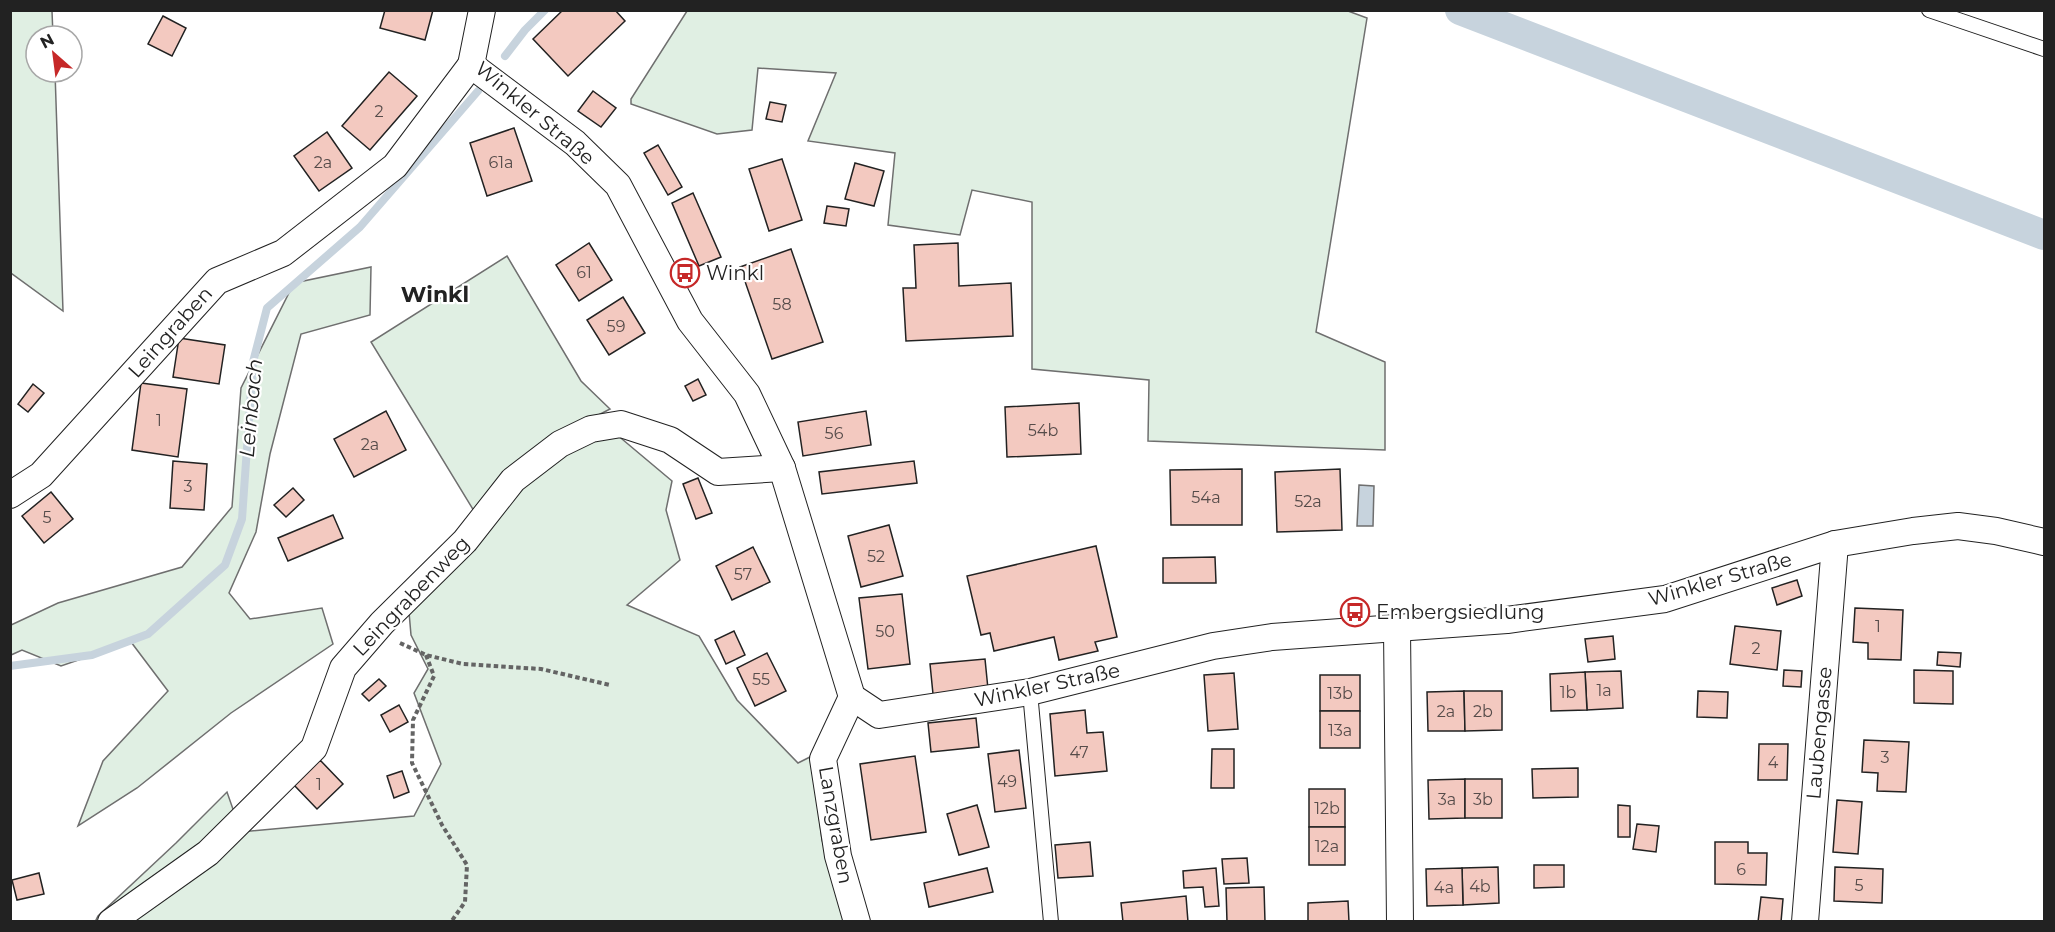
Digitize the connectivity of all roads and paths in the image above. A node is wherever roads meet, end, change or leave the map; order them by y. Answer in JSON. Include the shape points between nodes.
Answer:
{"nodes":[{"id":1,"x":482,"y":10,"type":"edge"},
{"id":2,"x":1929,"y":10,"type":"edge"},
{"id":3,"x":2044,"y":49,"type":"edge"},
{"id":4,"x":471,"y":65,"type":"junction"},
{"id":5,"x":782,"y":468,"type":"junction"},
{"id":6,"x":10,"y":495,"type":"edge"},
{"id":7,"x":2044,"y":542,"type":"edge"},
{"id":8,"x":1834,"y":544,"type":"junction"},
{"id":9,"x":382,"y":623,"type":"junction"},
{"id":10,"x":1397,"y":629,"type":"junction"},
{"id":11,"x":426,"y":655,"type":"junction"},
{"id":12,"x":610,"y":685,"type":"dead end"},
{"id":13,"x":1030,"y":692,"type":"junction"},
{"id":14,"x":852,"y":697,"type":"junction"},
{"id":15,"x":111,"y":921,"type":"edge"},
{"id":16,"x":451,"y":921,"type":"edge"},
{"id":17,"x":857,"y":921,"type":"edge"},
{"id":18,"x":1051,"y":921,"type":"edge"},
{"id":19,"x":1400,"y":921,"type":"edge"},
{"id":20,"x":1805,"y":921,"type":"edge"}],
"edges":[{"from":1,"to":4,"type":"street","name":"Winkler Straße"},
{"from":2,"to":3,"type":"lane"},
{"from":4,"to":5,"type":"street","name":"Winkler Straße","via":[[575,142],[618,185],[690,321],[747,394]]},
{"from":4,"to":6,"type":"street","name":"Leingraben","via":[[395,166],[283,253],[217,281],[41,475]]},
{"from":5,"to":9,"type":"street","name":"Leingrabenweg","via":[[718,472],[670,440],[621,424],[591,429],[561,444],[513,480],[465,541]]},
{"from":5,"to":14,"type":"street","name":"Winkler Straße"},
{"from":7,"to":8,"type":"street","name":"Winkler Straße","via":[[1958,526]]},
{"from":8,"to":10,"type":"street","name":"Winkler Straße","via":[[1665,599],[1507,621]]},
{"from":8,"to":20,"type":"street","name":"Laubengasse"},
{"from":9,"to":11,"type":"path","via":[[395,640]]},
{"from":9,"to":15,"type":"street","name":"Leingrabenweg","via":[[343,668],[314,748],[208,853]]},
{"from":10,"to":13,"type":"street","name":"Winkler Straße","via":[[1272,637],[1213,646]]},
{"from":10,"to":19,"type":"street"},
{"from":11,"to":12,"type":"path","via":[[463,664],[541,669]]},
{"from":11,"to":16,"type":"path","via":[[434,676],[414,720],[412,763],[442,825],[467,865],[465,902]]},
{"from":13,"to":14,"type":"street","name":"Winkler Straße","via":[[879,715]]},
{"from":13,"to":18,"type":"lane"},
{"from":14,"to":17,"type":"street","name":"Lanzgraben","via":[[823,759],[838,856]]}]}
